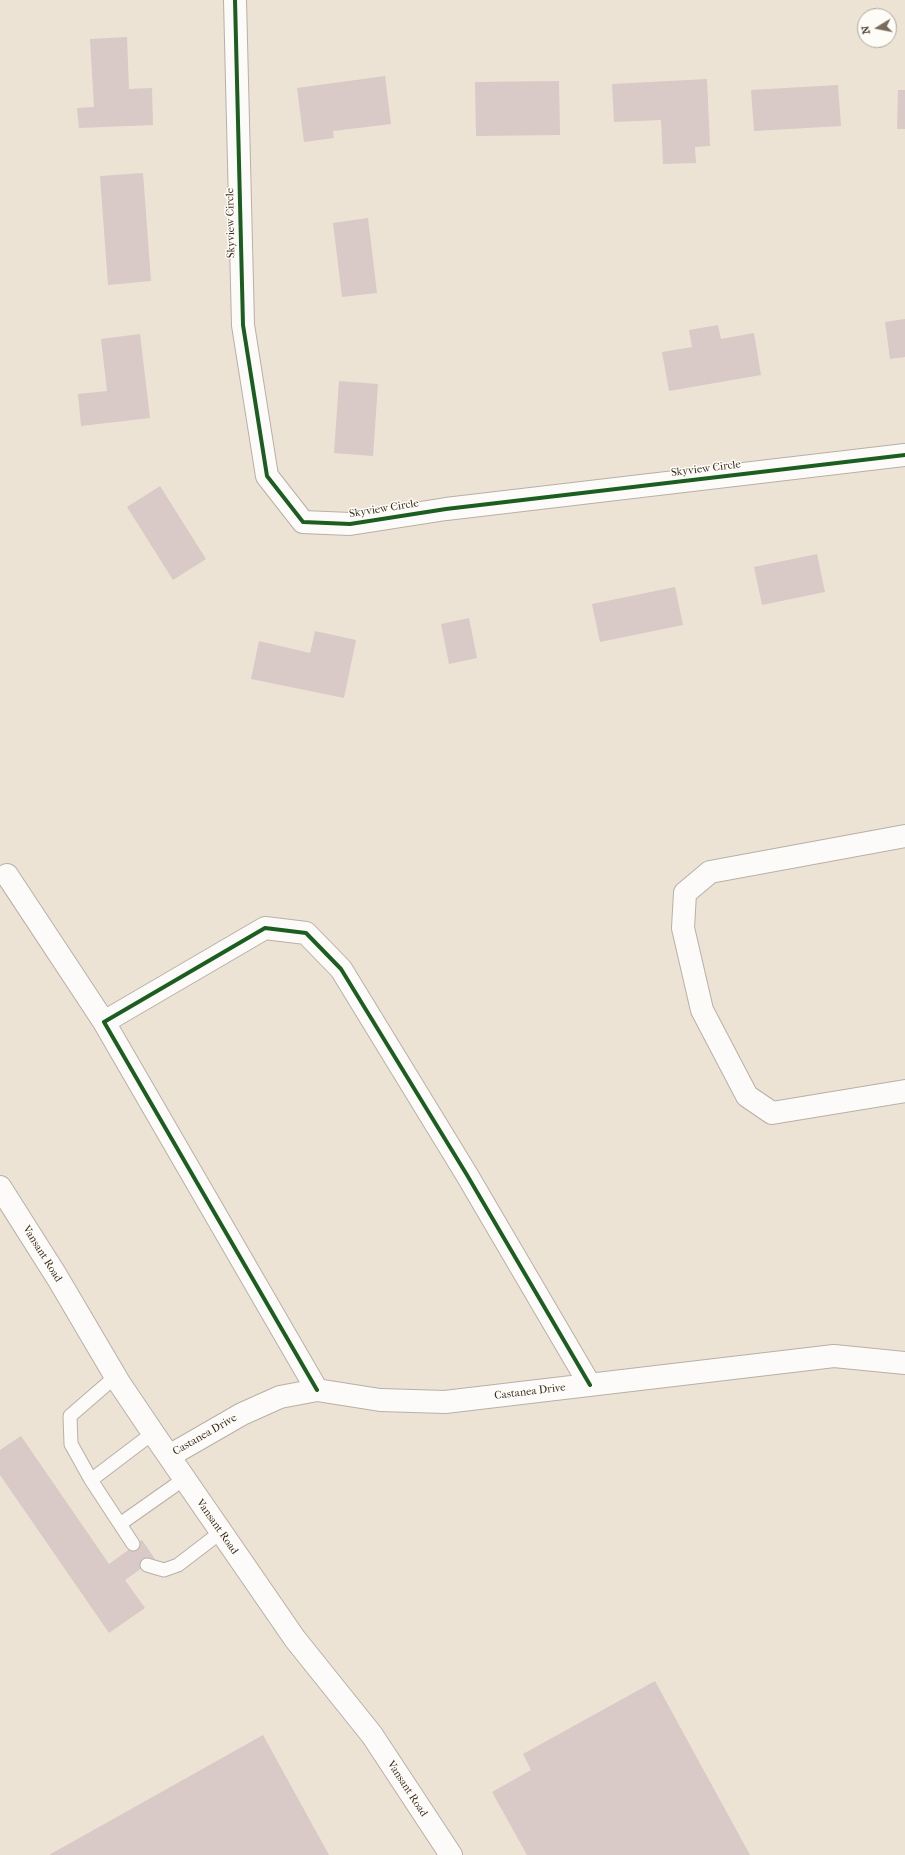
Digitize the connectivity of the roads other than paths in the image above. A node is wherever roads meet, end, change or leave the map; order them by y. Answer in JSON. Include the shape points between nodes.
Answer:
{"nodes":[{"id":1,"x":235,"y":0,"type":"edge"},
{"id":2,"x":905,"y":455,"type":"edge"},
{"id":3,"x":905,"y":836,"type":"edge"},
{"id":4,"x":7,"y":875,"type":"dead end"},
{"id":5,"x":104,"y":1022,"type":"junction"},
{"id":6,"x":905,"y":1091,"type":"edge"},
{"id":7,"x":0,"y":1187,"type":"edge"},
{"id":8,"x":905,"y":1364,"type":"edge"},
{"id":9,"x":115,"y":1377,"type":"junction"},
{"id":10,"x":590,"y":1385,"type":"junction"},
{"id":11,"x":317,"y":1390,"type":"junction"},
{"id":12,"x":153,"y":1433,"type":"junction"},
{"id":13,"x":169,"y":1456,"type":"junction"},
{"id":14,"x":184,"y":1479,"type":"junction"},
{"id":15,"x":91,"y":1480,"type":"junction"},
{"id":16,"x":120,"y":1524,"type":"junction"},
{"id":17,"x":221,"y":1532,"type":"junction"},
{"id":18,"x":133,"y":1544,"type":"dead end"},
{"id":19,"x":147,"y":1565,"type":"dead end"},
{"id":20,"x":451,"y":1855,"type":"edge"}],
"edges":[{"from":1,"to":2,"type":"street","name":"Skyview Circle","via":[[243,325],[267,476],[303,522],[350,524],[446,509]]},
{"from":3,"to":6,"type":"street","via":[[710,872],[685,894],[683,928],[702,1010],[747,1096],[772,1113]]},
{"from":4,"to":5,"type":"street"},
{"from":5,"to":10,"type":"street","via":[[265,928],[306,933],[341,969],[467,1175]]},
{"from":5,"to":11,"type":"street"},
{"from":7,"to":9,"type":"street","name":"Vansant Road","via":[[57,1277]]},
{"from":8,"to":10,"type":"street","name":"Castanea Drive","via":[[834,1356]]},
{"from":9,"to":12,"type":"street","name":"Vansant Road"},
{"from":9,"to":15,"type":"lane","via":[[70,1416],[71,1444]]},
{"from":10,"to":11,"type":"street","name":"Castanea Drive","via":[[445,1402],[380,1400]]},
{"from":11,"to":13,"type":"street","name":"Castanea Drive","via":[[280,1397],[268,1402]]},
{"from":12,"to":13,"type":"street","name":"Vansant Road"},
{"from":12,"to":15,"type":"lane"},
{"from":13,"to":14,"type":"street","name":"Vansant Road"},
{"from":14,"to":16,"type":"lane"},
{"from":14,"to":17,"type":"street","name":"Vansant Road"},
{"from":15,"to":16,"type":"lane"},
{"from":16,"to":18,"type":"lane"},
{"from":17,"to":19,"type":"lane","via":[[178,1565],[164,1570]]},
{"from":17,"to":20,"type":"street","name":"Vansant Road","via":[[295,1638],[372,1734]]}]}
